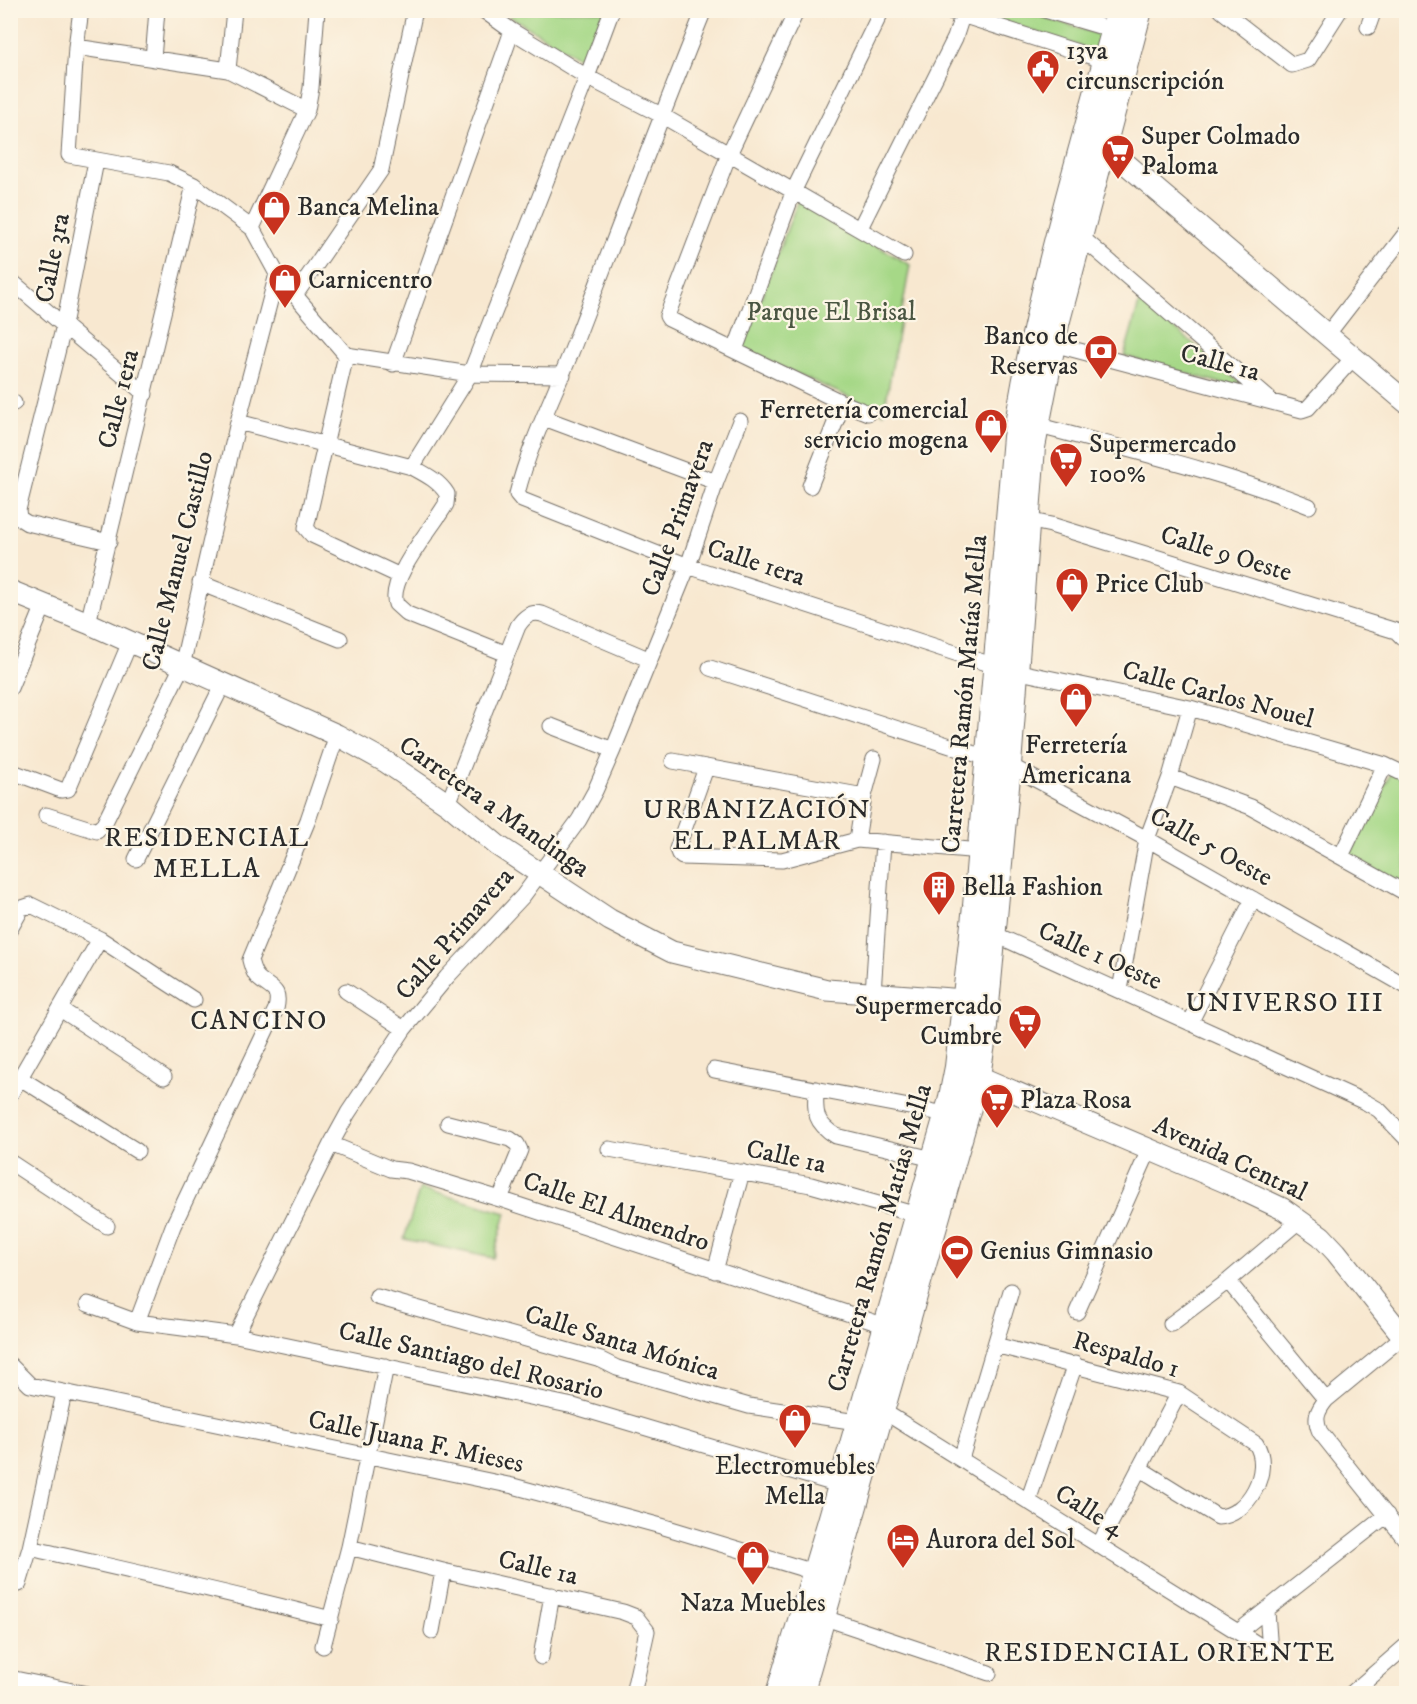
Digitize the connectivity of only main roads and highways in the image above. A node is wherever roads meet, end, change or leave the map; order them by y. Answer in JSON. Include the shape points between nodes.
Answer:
{"nodes":[{"id":1,"x":1140,"y":10,"type":"edge"},
{"id":2,"x":1122,"y":26,"type":"edge"},
{"id":3,"x":1095,"y":142,"type":"junction"},
{"id":4,"x":1005,"y":668,"type":"junction"},
{"id":5,"x":998,"y":761,"type":"junction"},
{"id":6,"x":967,"y":1072,"type":"junction"},
{"id":7,"x":868,"y":1411,"type":"junction"},
{"id":8,"x":778,"y":1694,"type":"edge"},
{"id":9,"x":801,"y":1694,"type":"edge"}],
"edges":[{"from":1,"to":2,"type":"main road","name":"Carretera Ramón Matías Mella"},
{"from":2,"to":3,"type":"main road","name":"Carretera Ramón Matías Mella"},
{"from":3,"to":4,"type":"main road","name":"Carretera Ramón Matías Mella","via":[[1080,236],[1036,425],[1027,520]]},
{"from":3,"to":4,"type":"main road","name":"Carretera Ramón Matías Mella","via":[[1038,314],[1023,381],[1015,437]]},
{"from":4,"to":5,"type":"main road","name":"Carretera Ramón Matías Mella"},
{"from":5,"to":6,"type":"main road","name":"Carretera Ramón Matías Mella","via":[[980,851],[965,1000]]},
{"from":5,"to":6,"type":"main road","name":"Carretera Ramón Matías Mella","via":[[994,934],[984,1037]]},
{"from":6,"to":7,"type":"main road","name":"Carretera Ramón Matías Mella"},
{"from":6,"to":7,"type":"main road","name":"Carretera Ramón Matías Mella","via":[[946,1114],[886,1326]]},
{"from":7,"to":8,"type":"main road","name":"Carretera Ramón Matías Mella","via":[[838,1485]]},
{"from":7,"to":9,"type":"main road","name":"Carretera Ramón Matías Mella"}]}
